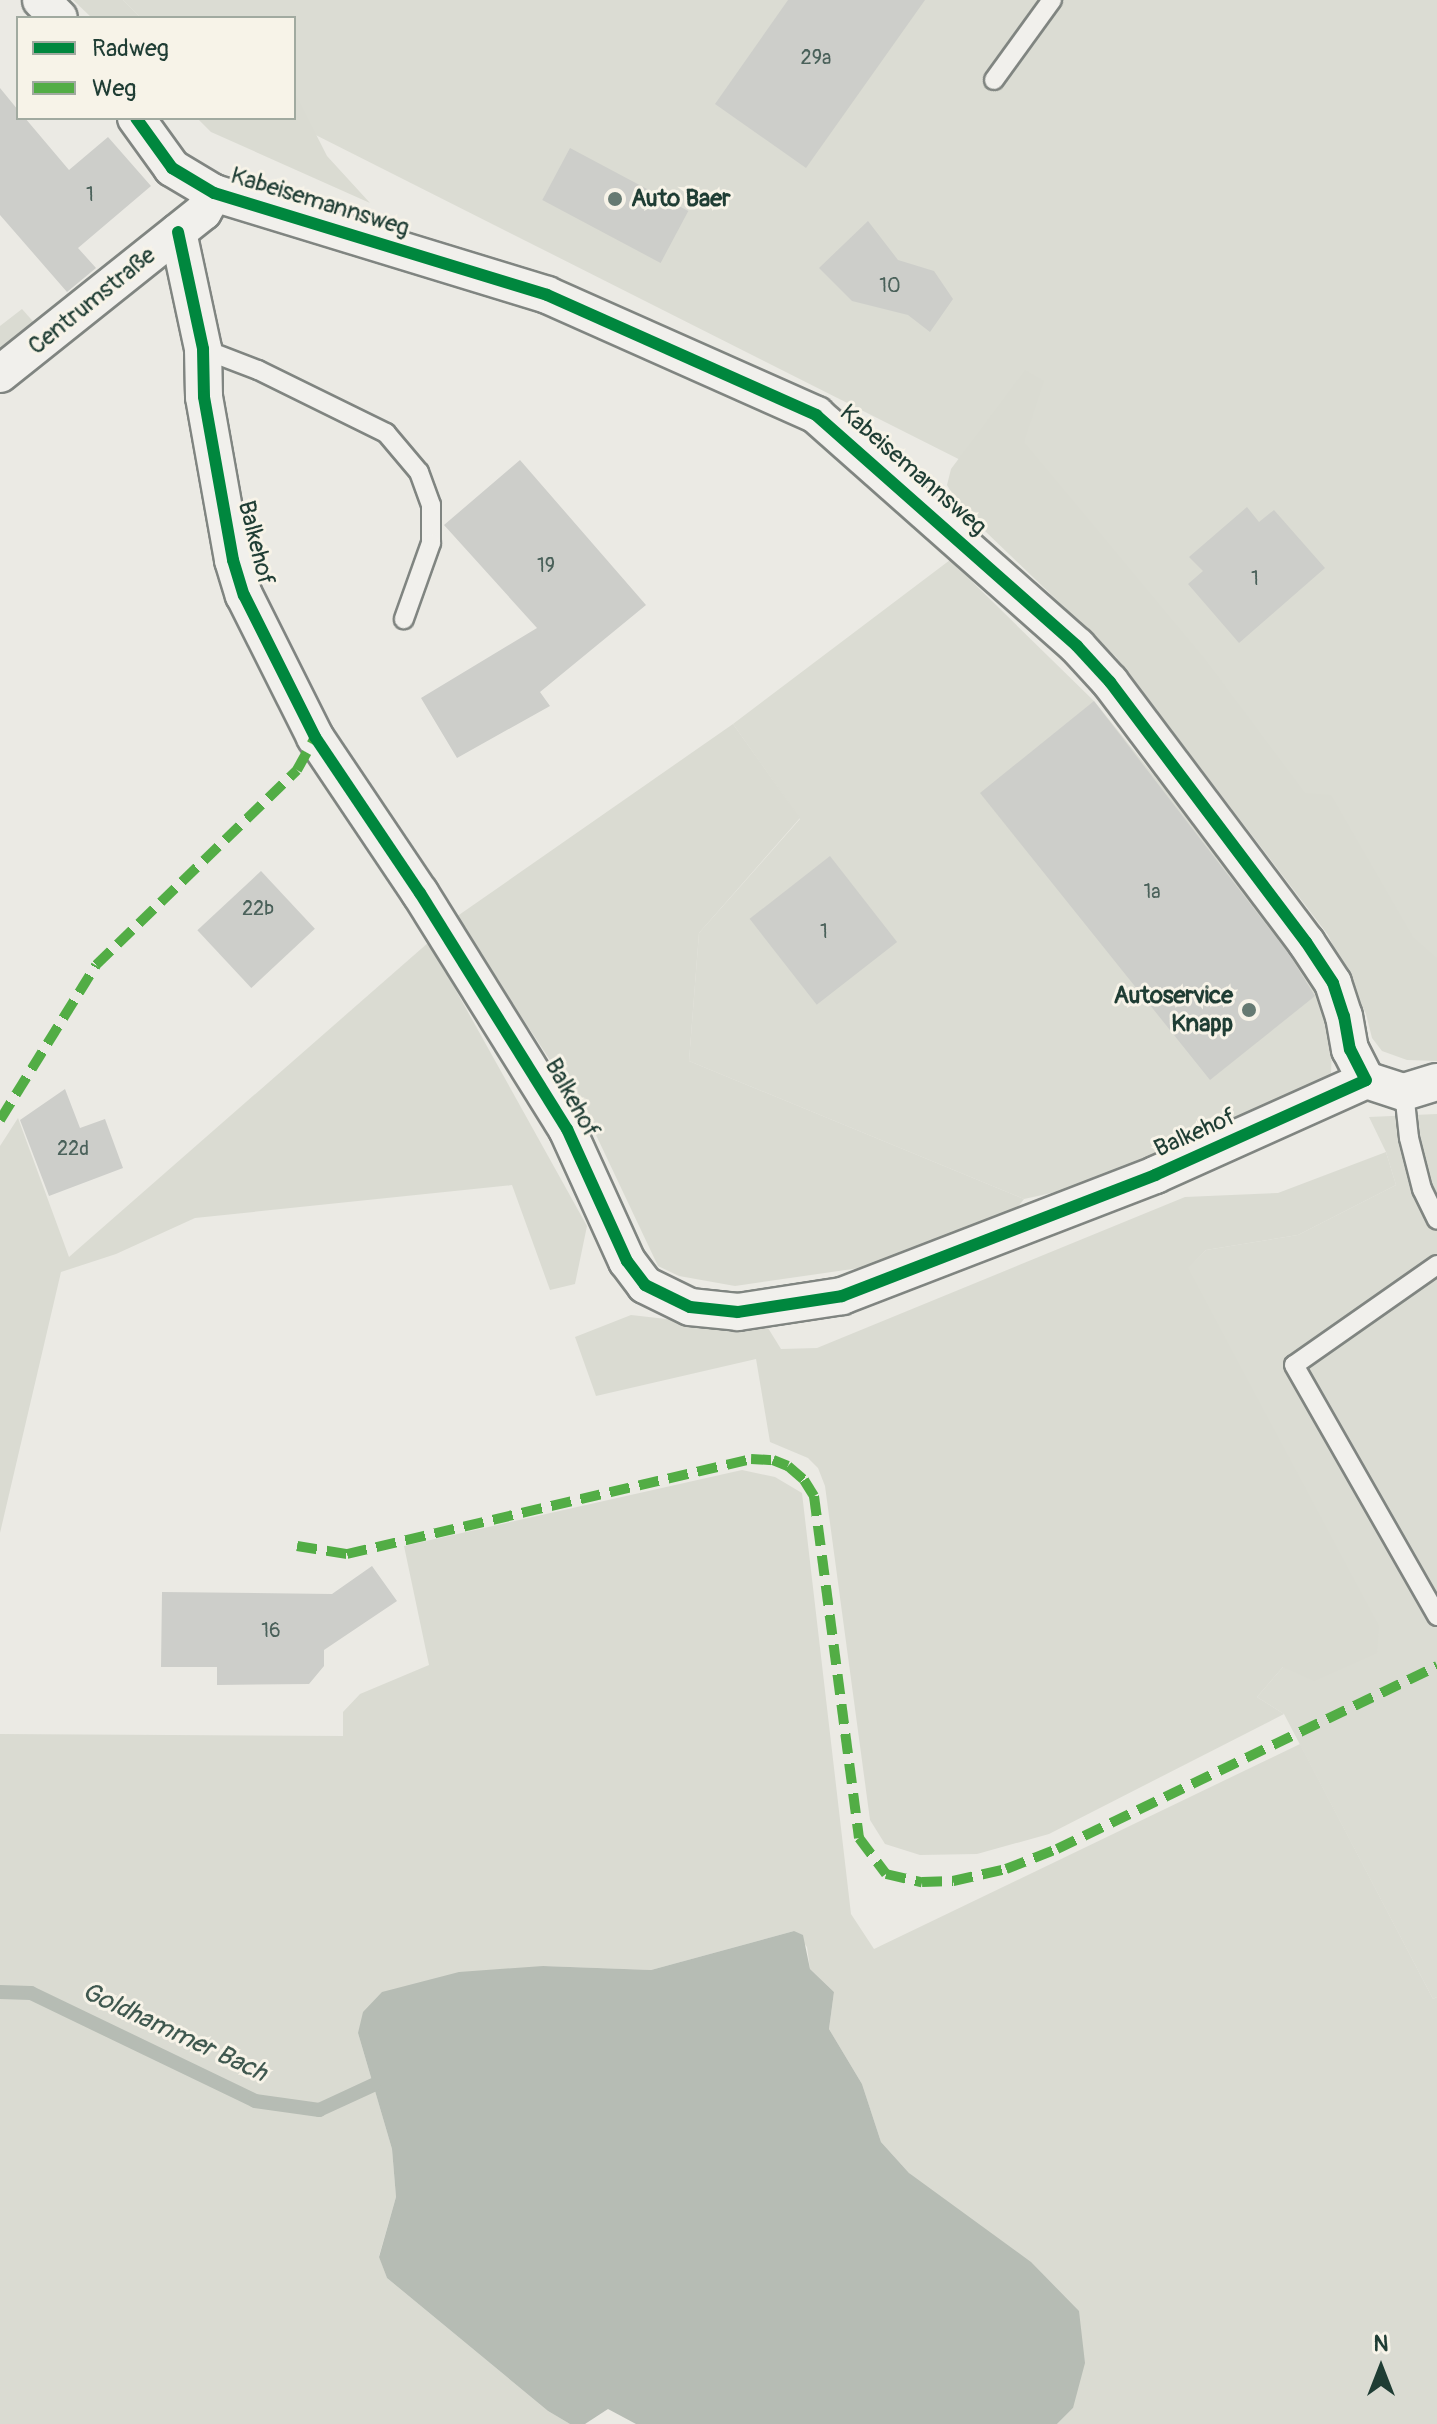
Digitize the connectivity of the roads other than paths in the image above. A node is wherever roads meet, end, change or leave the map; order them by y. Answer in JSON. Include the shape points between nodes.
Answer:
{"nodes":[{"id":1,"x":41,"y":0,"type":"edge"},
{"id":2,"x":1052,"y":0,"type":"edge"},
{"id":3,"x":57,"y":16,"type":"edge"},
{"id":4,"x":994,"y":80,"type":"dead end"},
{"id":5,"x":137,"y":120,"type":"edge"},
{"id":6,"x":214,"y":193,"type":"junction"},
{"id":7,"x":178,"y":232,"type":"junction"},
{"id":8,"x":203,"y":349,"type":"junction"},
{"id":9,"x":0,"y":374,"type":"edge"},
{"id":10,"x":404,"y":619,"type":"dead end"},
{"id":11,"x":1366,"y":1080,"type":"junction"},
{"id":12,"x":1421,"y":1087,"type":"edge"},
{"id":13,"x":1437,"y":1220,"type":"edge"},
{"id":14,"x":1437,"y":1265,"type":"edge"},
{"id":15,"x":1437,"y":1616,"type":"edge"}],
"edges":[{"from":1,"to":3,"type":"street"},
{"from":2,"to":4,"type":"lane"},
{"from":5,"to":6,"type":"street","name":"Kabeisemannsweg","via":[[172,168]]},
{"from":6,"to":7,"type":"street","name":"Centrumstraße","via":[[203,212]]},
{"from":6,"to":11,"type":"street","name":"Kabeisemannsweg","via":[[547,295],[816,415],[1110,682],[1333,983],[1350,1049]]},
{"from":7,"to":8,"type":"street","name":"Balkehof"},
{"from":7,"to":9,"type":"street","name":"Centrumstraße"},
{"from":8,"to":10,"type":"lane","via":[[386,433],[419,472],[431,505],[431,543]]},
{"from":8,"to":11,"type":"street","name":"Balkehof","via":[[204,397],[244,595],[315,737],[567,1129],[627,1261],[645,1285],[690,1307],[738,1312],[842,1296],[1155,1175]]},
{"from":11,"to":12,"type":"street"},
{"from":12,"to":13,"type":"lane","via":[[1409,1138],[1422,1189]]},
{"from":14,"to":15,"type":"lane","via":[[1294,1365]]}]}
